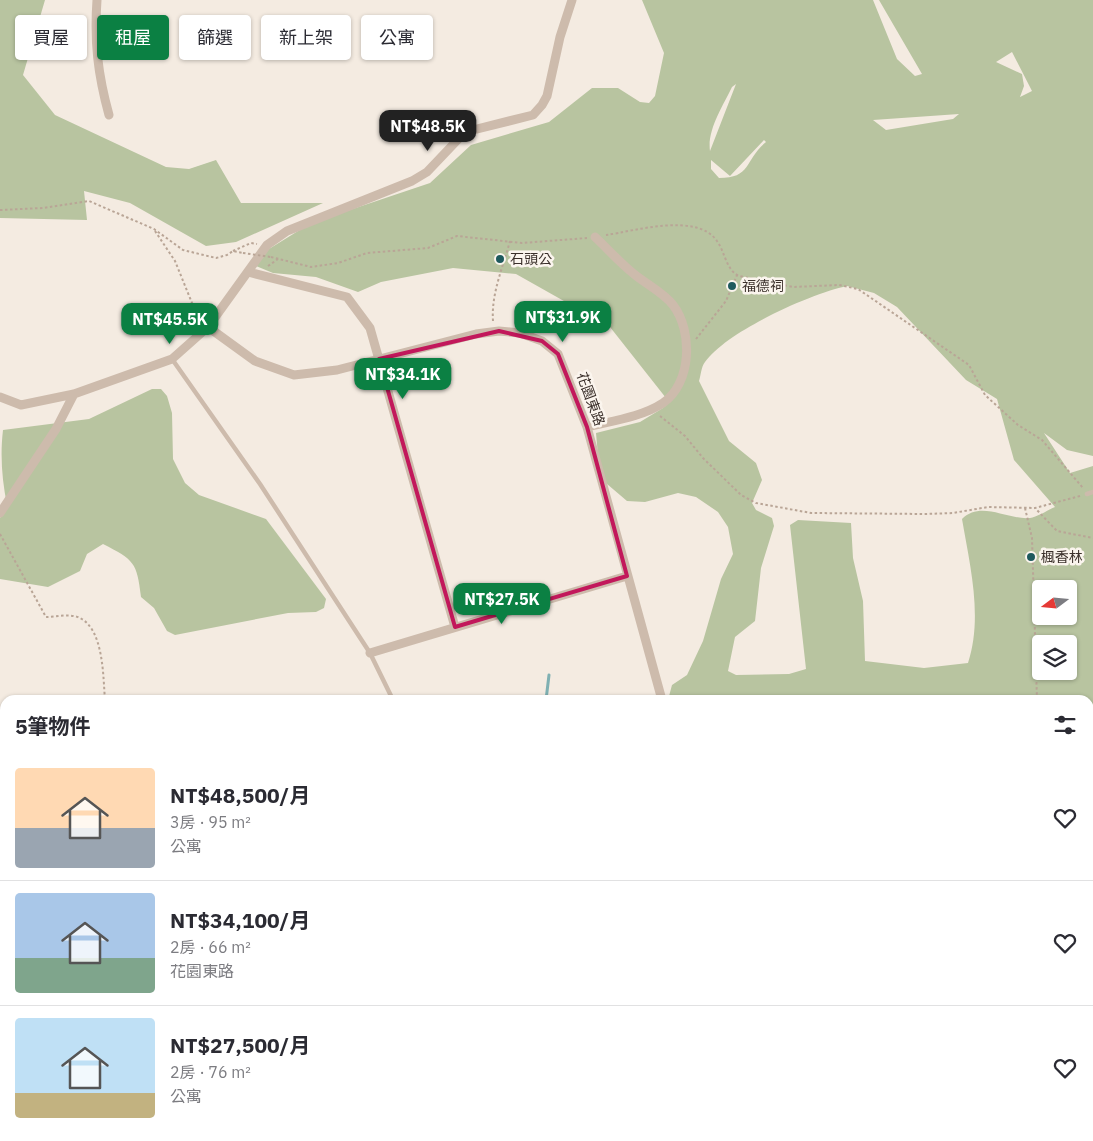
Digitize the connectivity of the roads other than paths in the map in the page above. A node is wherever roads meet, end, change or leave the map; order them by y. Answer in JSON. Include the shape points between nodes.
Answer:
{"nodes":[{"id":1,"x":97,"y":0,"type":"edge"},
{"id":2,"x":572,"y":0,"type":"edge"},
{"id":3,"x":109,"y":115,"type":"dead end"},
{"id":4,"x":595,"y":237,"type":"road end"},
{"id":5,"x":248,"y":272,"type":"junction"},
{"id":6,"x":208,"y":327,"type":"junction"},
{"id":7,"x":172,"y":359,"type":"junction"},
{"id":8,"x":379,"y":359,"type":"junction"},
{"id":9,"x":74,"y":394,"type":"junction"},
{"id":10,"x":0,"y":397,"type":"edge"},
{"id":11,"x":587,"y":427,"type":"junction"},
{"id":12,"x":0,"y":513,"type":"edge"},
{"id":13,"x":627,"y":576,"type":"junction"},
{"id":14,"x":455,"y":627,"type":"junction"},
{"id":15,"x":370,"y":654,"type":"junction"},
{"id":16,"x":390,"y":695,"type":"edge"},
{"id":17,"x":661,"y":695,"type":"edge"}],
"edges":[{"from":1,"to":3,"type":"street","via":[[98,75]]},
{"from":2,"to":5,"type":"street","via":[[560,37],[548,96],[533,115],[465,132],[427,172],[412,181],[287,231],[267,245]]},
{"from":4,"to":11,"type":"street","via":[[632,273],[673,305],[688,344],[686,363],[677,387],[665,402],[649,410]]},
{"from":5,"to":6,"type":"street"},
{"from":5,"to":8,"type":"street","via":[[347,297],[370,328]]},
{"from":6,"to":7,"type":"street"},
{"from":6,"to":8,"type":"street","name":"花園東路","via":[[255,361],[294,375],[337,370]]},
{"from":7,"to":9,"type":"street"},
{"from":7,"to":15,"type":"lane","via":[[260,484]]},
{"from":8,"to":11,"type":"street","name":"花園東路","via":[[476,334],[520,333],[542,341],[558,354]]},
{"from":8,"to":14,"type":"street"},
{"from":9,"to":10,"type":"street","via":[[21,405]]},
{"from":9,"to":12,"type":"street","via":[[56,429]]},
{"from":11,"to":13,"type":"street","name":"花園東路"},
{"from":13,"to":14,"type":"street"},
{"from":13,"to":17,"type":"street","name":"花園東路"},
{"from":14,"to":15,"type":"street"},
{"from":15,"to":16,"type":"lane"}]}
